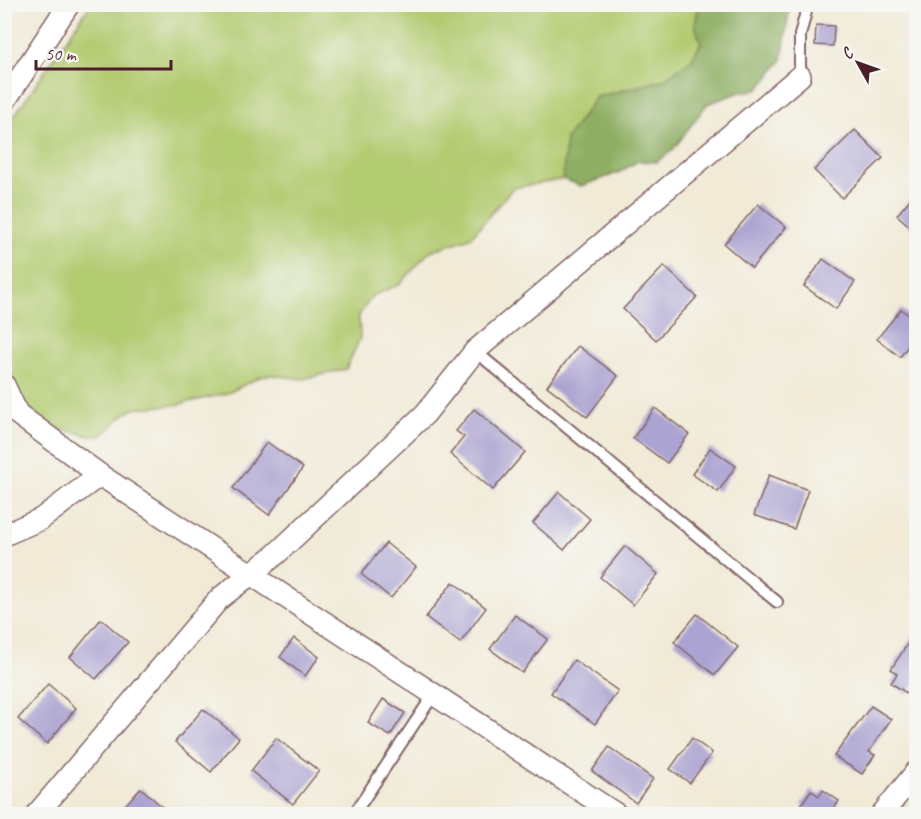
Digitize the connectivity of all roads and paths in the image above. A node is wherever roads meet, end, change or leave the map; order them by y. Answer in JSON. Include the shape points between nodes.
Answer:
{"nodes":[{"id":1,"x":69,"y":4,"type":"edge"},
{"id":2,"x":808,"y":4,"type":"edge"},
{"id":3,"x":800,"y":76,"type":"joint"},
{"id":4,"x":4,"y":102,"type":"edge"},
{"id":5,"x":475,"y":351,"type":"junction"},
{"id":6,"x":4,"y":385,"type":"edge"},
{"id":7,"x":10,"y":409,"type":"edge"},
{"id":8,"x":100,"y":475,"type":"junction"},
{"id":9,"x":4,"y":535,"type":"edge"},
{"id":10,"x":249,"y":574,"type":"junction"},
{"id":11,"x":777,"y":602,"type":"dead end"},
{"id":12,"x":434,"y":694,"type":"junction"},
{"id":13,"x":916,"y":772,"type":"edge"},
{"id":14,"x":37,"y":814,"type":"edge"},
{"id":15,"x":354,"y":814,"type":"edge"},
{"id":16,"x":616,"y":814,"type":"edge"},
{"id":17,"x":882,"y":814,"type":"edge"}],
"edges":[{"from":1,"to":4,"type":"street"},
{"from":2,"to":3,"type":"lane","via":[[800,35]]},
{"from":3,"to":5,"type":"street"},
{"from":5,"to":10,"type":"street","via":[[425,414],[275,555]]},
{"from":5,"to":11,"type":"lane"},
{"from":6,"to":7,"type":"street"},
{"from":7,"to":8,"type":"street"},
{"from":8,"to":9,"type":"street","via":[[41,519]]},
{"from":8,"to":10,"type":"street"},
{"from":10,"to":12,"type":"street"},
{"from":10,"to":14,"type":"street","via":[[219,599]]},
{"from":12,"to":15,"type":"lane"},
{"from":12,"to":16,"type":"street"},
{"from":13,"to":17,"type":"street"}]}
